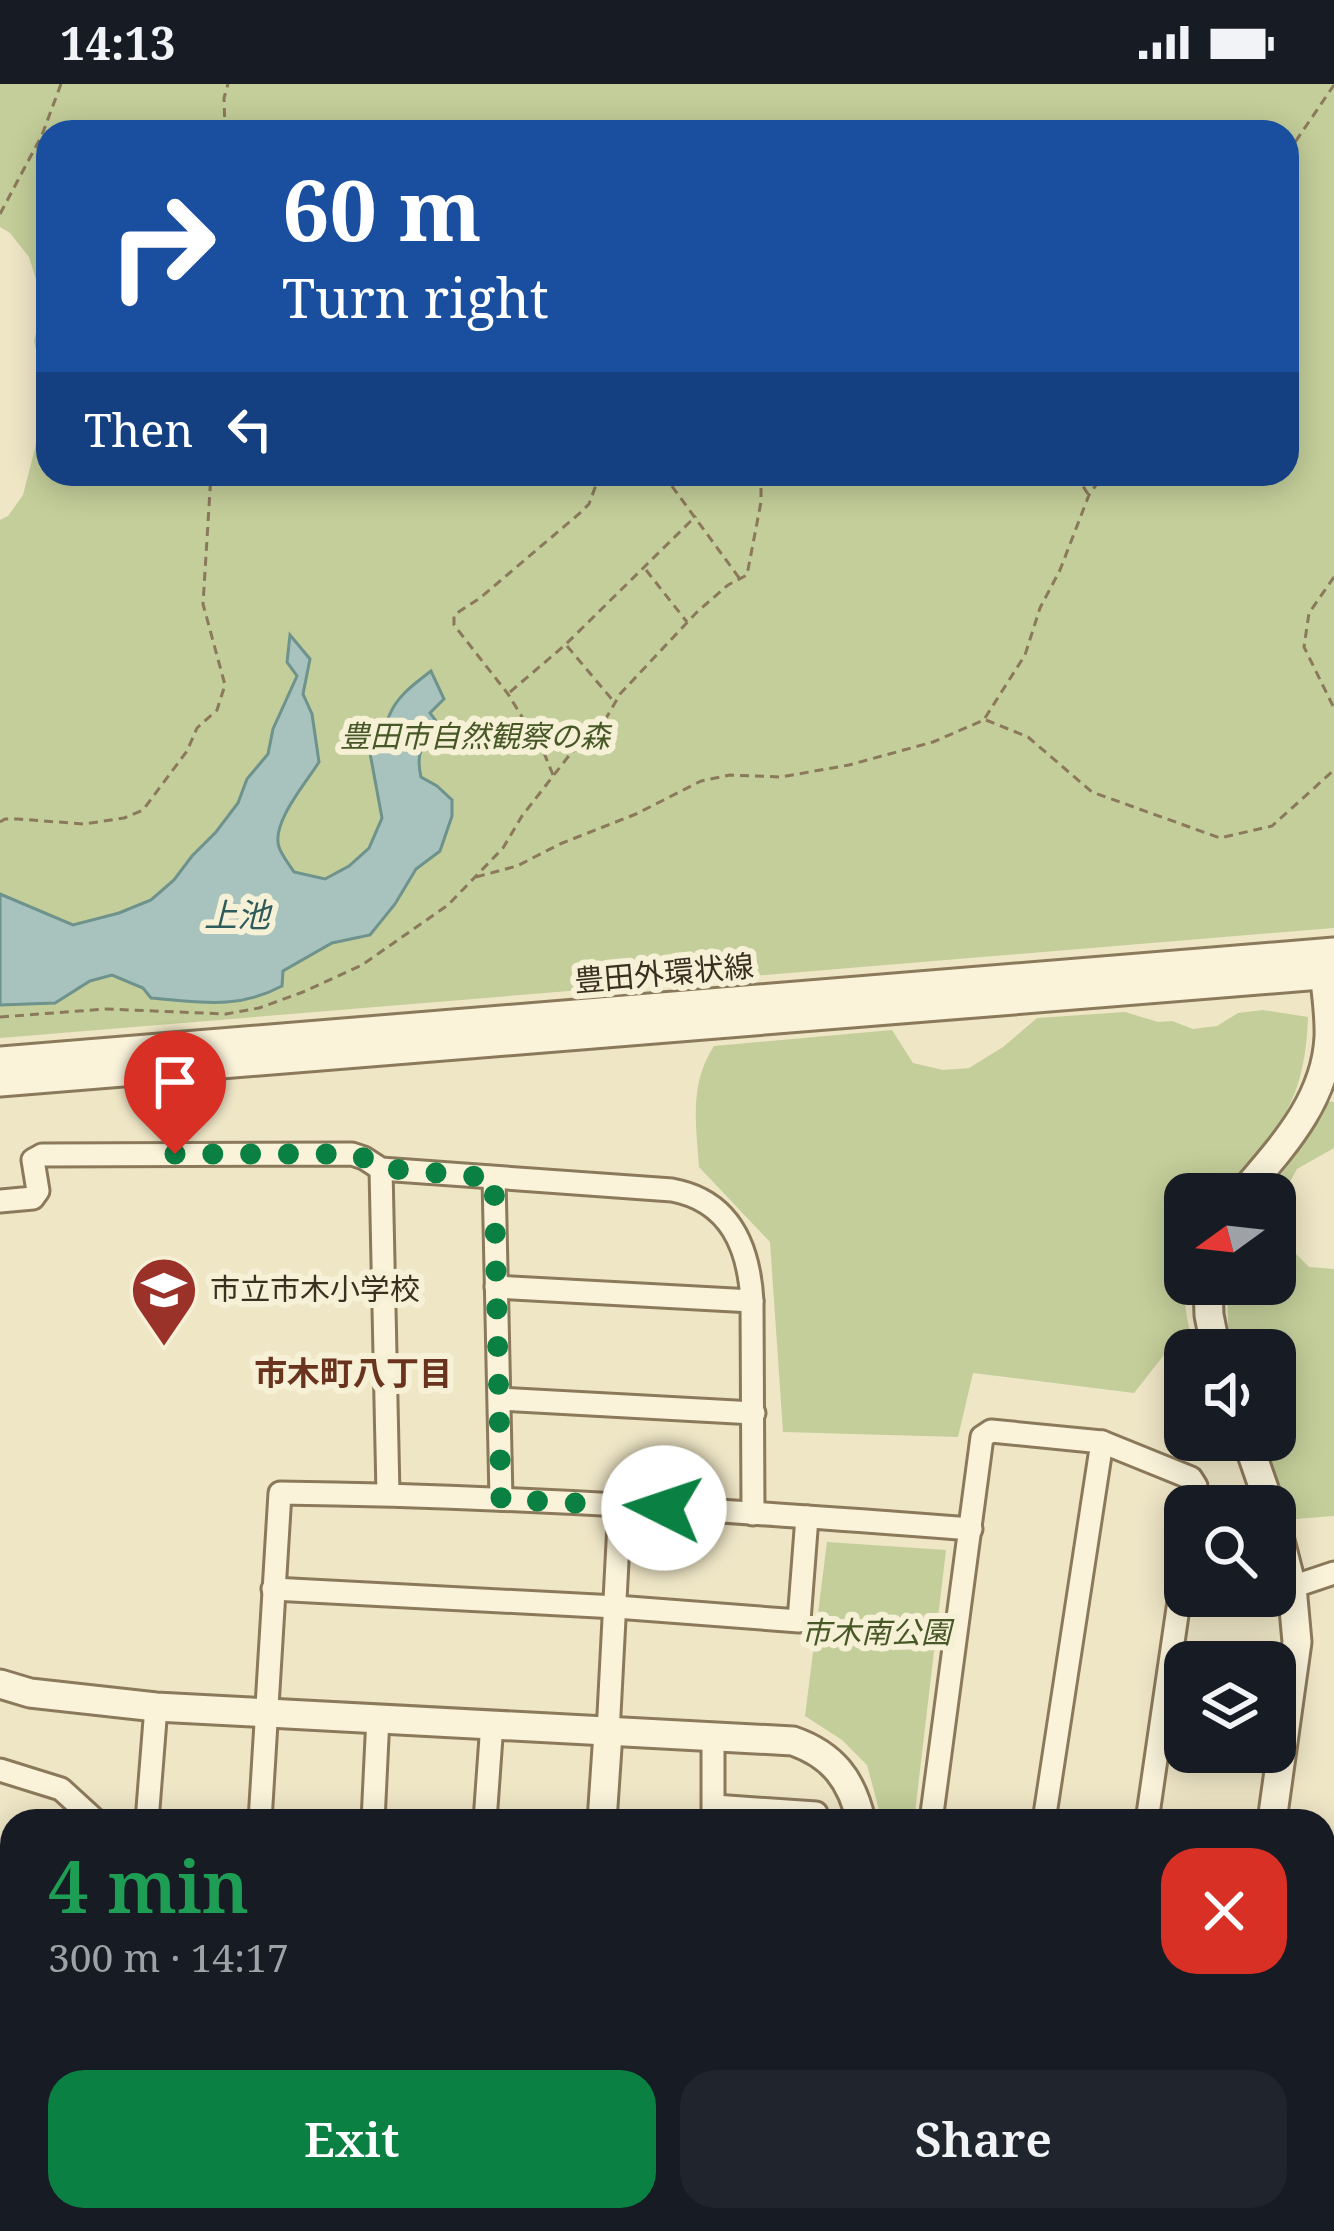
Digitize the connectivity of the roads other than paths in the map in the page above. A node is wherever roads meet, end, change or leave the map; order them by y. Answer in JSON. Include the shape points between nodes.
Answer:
{"nodes":[{"id":1,"x":1329,"y":964,"type":"edge"},
{"id":2,"x":0,"y":1061,"type":"edge"},
{"id":3,"x":0,"y":1082,"type":"edge"},
{"id":4,"x":381,"y":1168,"type":"junction"},
{"id":5,"x":1259,"y":1173,"type":"edge"},
{"id":6,"x":494,"y":1178,"type":"junction"},
{"id":7,"x":0,"y":1201,"type":"edge"},
{"id":8,"x":496,"y":1287,"type":"junction"},
{"id":9,"x":752,"y":1301,"type":"junction"},
{"id":10,"x":500,"y":1399,"type":"junction"},
{"id":11,"x":754,"y":1413,"type":"junction"},
{"id":12,"x":1102,"y":1442,"type":"junction"},
{"id":13,"x":1195,"y":1485,"type":"edge"},
{"id":14,"x":388,"y":1494,"type":"junction"},
{"id":15,"x":501,"y":1499,"type":"junction"},
{"id":16,"x":620,"y":1505,"type":"junction"},
{"id":17,"x":753,"y":1514,"type":"junction"},
{"id":18,"x":807,"y":1516,"type":"junction"},
{"id":19,"x":971,"y":1529,"type":"junction"},
{"id":20,"x":1334,"y":1573,"type":"edge"},
{"id":21,"x":1296,"y":1586,"type":"edge"},
{"id":22,"x":273,"y":1588,"type":"junction"},
{"id":23,"x":616,"y":1607,"type":"junction"},
{"id":24,"x":1177,"y":1617,"type":"edge"},
{"id":25,"x":1296,"y":1617,"type":"edge"},
{"id":26,"x":1,"y":1688,"type":"edge"},
{"id":27,"x":156,"y":1707,"type":"junction"},
{"id":28,"x":268,"y":1712,"type":"junction"},
{"id":29,"x":378,"y":1718,"type":"junction"},
{"id":30,"x":492,"y":1724,"type":"junction"},
{"id":31,"x":608,"y":1733,"type":"junction"},
{"id":32,"x":713,"y":1738,"type":"junction"},
{"id":33,"x":0,"y":1770,"type":"edge"},
{"id":34,"x":83,"y":1809,"type":"edge"},
{"id":35,"x":148,"y":1809,"type":"edge"},
{"id":36,"x":261,"y":1809,"type":"edge"},
{"id":37,"x":374,"y":1809,"type":"edge"},
{"id":38,"x":486,"y":1809,"type":"edge"},
{"id":39,"x":603,"y":1809,"type":"edge"},
{"id":40,"x":714,"y":1809,"type":"edge"},
{"id":41,"x":858,"y":1809,"type":"edge"},
{"id":42,"x":933,"y":1809,"type":"edge"},
{"id":43,"x":1046,"y":1809,"type":"edge"},
{"id":44,"x":1149,"y":1809,"type":"edge"},
{"id":45,"x":1274,"y":1809,"type":"edge"}],
"edges":[{"from":1,"to":2,"type":"street","name":"豊田外環状線"},
{"from":1,"to":3,"type":"street","name":"豊田外環状線"},
{"from":1,"to":5,"type":"street","via":[[1329,1041],[1318,1086]]},
{"from":4,"to":6,"type":"street"},
{"from":4,"to":7,"type":"street","via":[[352,1154],[42,1155],[33,1160],[33,1198]]},
{"from":4,"to":14,"type":"street"},
{"from":6,"to":8,"type":"street"},
{"from":6,"to":9,"type":"street","via":[[687,1194],[730,1222]]},
{"from":8,"to":9,"type":"street"},
{"from":8,"to":10,"type":"street"},
{"from":9,"to":11,"type":"street"},
{"from":10,"to":11,"type":"street"},
{"from":10,"to":15,"type":"street"},
{"from":11,"to":17,"type":"street"},
{"from":12,"to":13,"type":"street"},
{"from":12,"to":19,"type":"street","via":[[991,1430],[982,1437]]},
{"from":12,"to":43,"type":"street"},
{"from":14,"to":15,"type":"street"},
{"from":14,"to":22,"type":"street","via":[[280,1493]]},
{"from":15,"to":16,"type":"street"},
{"from":16,"to":17,"type":"street"},
{"from":16,"to":23,"type":"street"},
{"from":17,"to":18,"type":"street"},
{"from":18,"to":19,"type":"street"},
{"from":18,"to":23,"type":"street","via":[[800,1621]]},
{"from":19,"to":42,"type":"street"},
{"from":20,"to":21,"type":"street"},
{"from":22,"to":23,"type":"street"},
{"from":22,"to":28,"type":"street"},
{"from":23,"to":31,"type":"street"},
{"from":24,"to":44,"type":"street"},
{"from":25,"to":45,"type":"street"},
{"from":26,"to":27,"type":"street"},
{"from":27,"to":28,"type":"street"},
{"from":27,"to":35,"type":"street"},
{"from":28,"to":29,"type":"street"},
{"from":28,"to":36,"type":"street"},
{"from":29,"to":30,"type":"street"},
{"from":29,"to":37,"type":"street"},
{"from":30,"to":31,"type":"street"},
{"from":30,"to":38,"type":"street"},
{"from":31,"to":32,"type":"street"},
{"from":31,"to":39,"type":"street"},
{"from":32,"to":40,"type":"street"},
{"from":32,"to":41,"type":"street","via":[[808,1747],[843,1774]]},
{"from":33,"to":34,"type":"street","via":[[61,1789]]}]}
